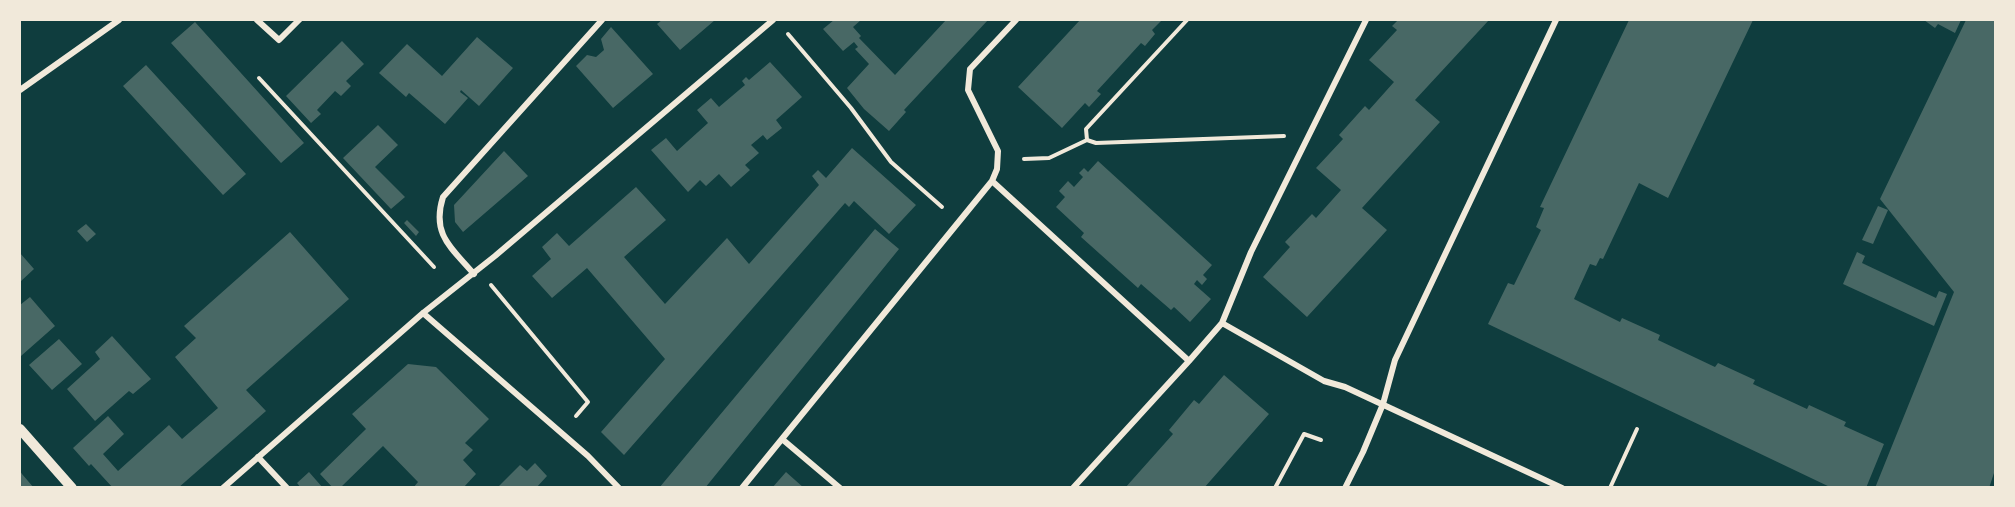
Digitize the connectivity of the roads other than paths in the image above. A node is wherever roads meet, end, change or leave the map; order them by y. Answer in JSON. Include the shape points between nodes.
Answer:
{"nodes":[{"id":1,"x":119,"y":20,"type":"edge"},
{"id":2,"x":256,"y":20,"type":"edge"},
{"id":3,"x":299,"y":20,"type":"edge"},
{"id":4,"x":602,"y":20,"type":"edge"},
{"id":5,"x":773,"y":20,"type":"edge"},
{"id":6,"x":1016,"y":20,"type":"edge"},
{"id":7,"x":1366,"y":20,"type":"edge"},
{"id":8,"x":1556,"y":20,"type":"edge"},
{"id":9,"x":20,"y":90,"type":"edge"},
{"id":10,"x":992,"y":181,"type":"junction"},
{"id":11,"x":474,"y":274,"type":"junction"},
{"id":12,"x":423,"y":314,"type":"junction"},
{"id":13,"x":1222,"y":323,"type":"junction"},
{"id":14,"x":1189,"y":361,"type":"junction"},
{"id":15,"x":1383,"y":404,"type":"junction"},
{"id":16,"x":20,"y":429,"type":"edge"},
{"id":17,"x":782,"y":439,"type":"junction"},
{"id":18,"x":258,"y":457,"type":"junction"},
{"id":19,"x":72,"y":488,"type":"edge"},
{"id":20,"x":223,"y":488,"type":"edge"},
{"id":21,"x":287,"y":488,"type":"edge"},
{"id":22,"x":619,"y":488,"type":"edge"},
{"id":23,"x":742,"y":488,"type":"edge"},
{"id":24,"x":840,"y":488,"type":"edge"},
{"id":25,"x":1073,"y":488,"type":"edge"},
{"id":26,"x":1345,"y":488,"type":"edge"},
{"id":27,"x":1562,"y":488,"type":"edge"}],
"edges":[{"from":1,"to":9,"type":"street"},
{"from":2,"to":3,"type":"street","via":[[279,40]]},
{"from":4,"to":11,"type":"street","via":[[443,197],[440,206],[445,242]]},
{"from":5,"to":11,"type":"street"},
{"from":6,"to":10,"type":"street","via":[[970,69],[968,90],[998,151]]},
{"from":7,"to":13,"type":"street","via":[[1251,252]]},
{"from":8,"to":15,"type":"street","via":[[1395,360]]},
{"from":10,"to":14,"type":"street"},
{"from":10,"to":17,"type":"street"},
{"from":11,"to":12,"type":"street"},
{"from":12,"to":18,"type":"street"},
{"from":12,"to":22,"type":"street","via":[[588,456]]},
{"from":13,"to":14,"type":"street"},
{"from":13,"to":15,"type":"street","via":[[1324,381]]},
{"from":14,"to":25,"type":"street"},
{"from":15,"to":26,"type":"street"},
{"from":15,"to":27,"type":"street"},
{"from":16,"to":19,"type":"street"},
{"from":17,"to":23,"type":"street"},
{"from":17,"to":24,"type":"street"},
{"from":18,"to":20,"type":"street"},
{"from":18,"to":21,"type":"street"}]}
